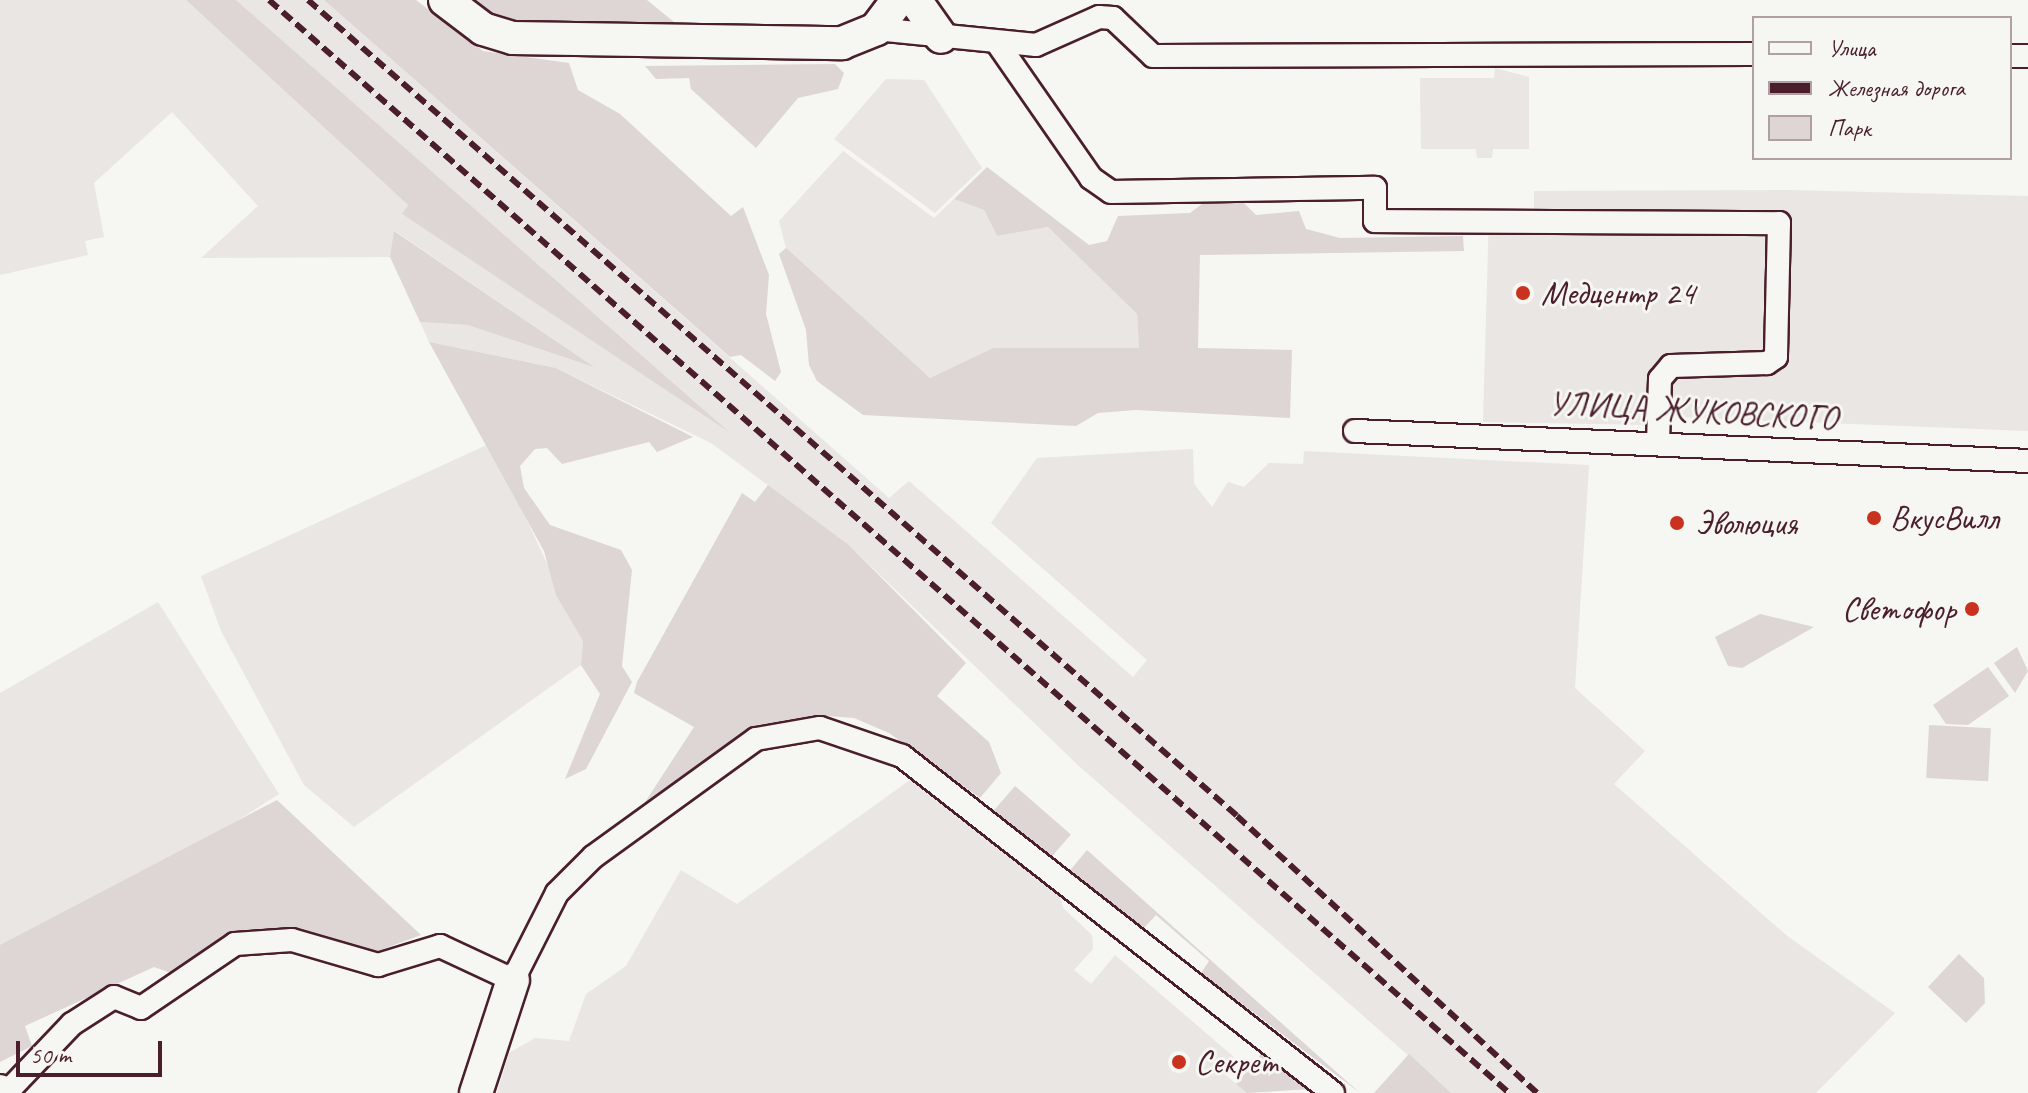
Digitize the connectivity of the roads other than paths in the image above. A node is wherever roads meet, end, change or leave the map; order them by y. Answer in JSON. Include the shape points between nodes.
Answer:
{"nodes":[{"id":1,"x":445,"y":0,"type":"edge"},
{"id":2,"x":898,"y":0,"type":"edge"},
{"id":3,"x":915,"y":0,"type":"edge"},
{"id":4,"x":876,"y":29,"type":"junction"},
{"id":5,"x":941,"y":37,"type":"junction"},
{"id":6,"x":998,"y":44,"type":"junction"},
{"id":7,"x":1752,"y":54,"type":"edge"},
{"id":8,"x":1355,"y":431,"type":"dead end"},
{"id":9,"x":1658,"y":442,"type":"junction"},
{"id":10,"x":2028,"y":461,"type":"edge"},
{"id":11,"x":513,"y":980,"type":"junction"},
{"id":12,"x":0,"y":1086,"type":"edge"},
{"id":13,"x":476,"y":1093,"type":"edge"},
{"id":14,"x":1333,"y":1093,"type":"edge"}],
"edges":[{"from":1,"to":4,"type":"street","via":[[483,29],[513,38],[842,43]]},
{"from":2,"to":4,"type":"street"},
{"from":3,"to":5,"type":"street"},
{"from":4,"to":5,"type":"street"},
{"from":5,"to":6,"type":"street"},
{"from":6,"to":7,"type":"street","via":[[1051,42],[1099,17],[1113,18],[1153,56]]},
{"from":6,"to":9,"type":"street","via":[[1091,178],[1111,192],[1375,188],[1375,221],[1779,223],[1776,357],[1767,363],[1671,366],[1660,379]]},
{"from":8,"to":9,"type":"street","name":"УЛИЦА ЖУКОВСКОГО"},
{"from":9,"to":10,"type":"street","name":"УЛИЦА ЖУКОВСКОГО"},
{"from":11,"to":12,"type":"street","via":[[440,946],[378,965],[292,940],[235,944],[141,1008],[114,997],[72,1024],[10,1089]]},
{"from":11,"to":13,"type":"street"},
{"from":11,"to":14,"type":"street","via":[[557,893],[610,844],[756,739],[794,728],[843,731],[902,756]]}]}
